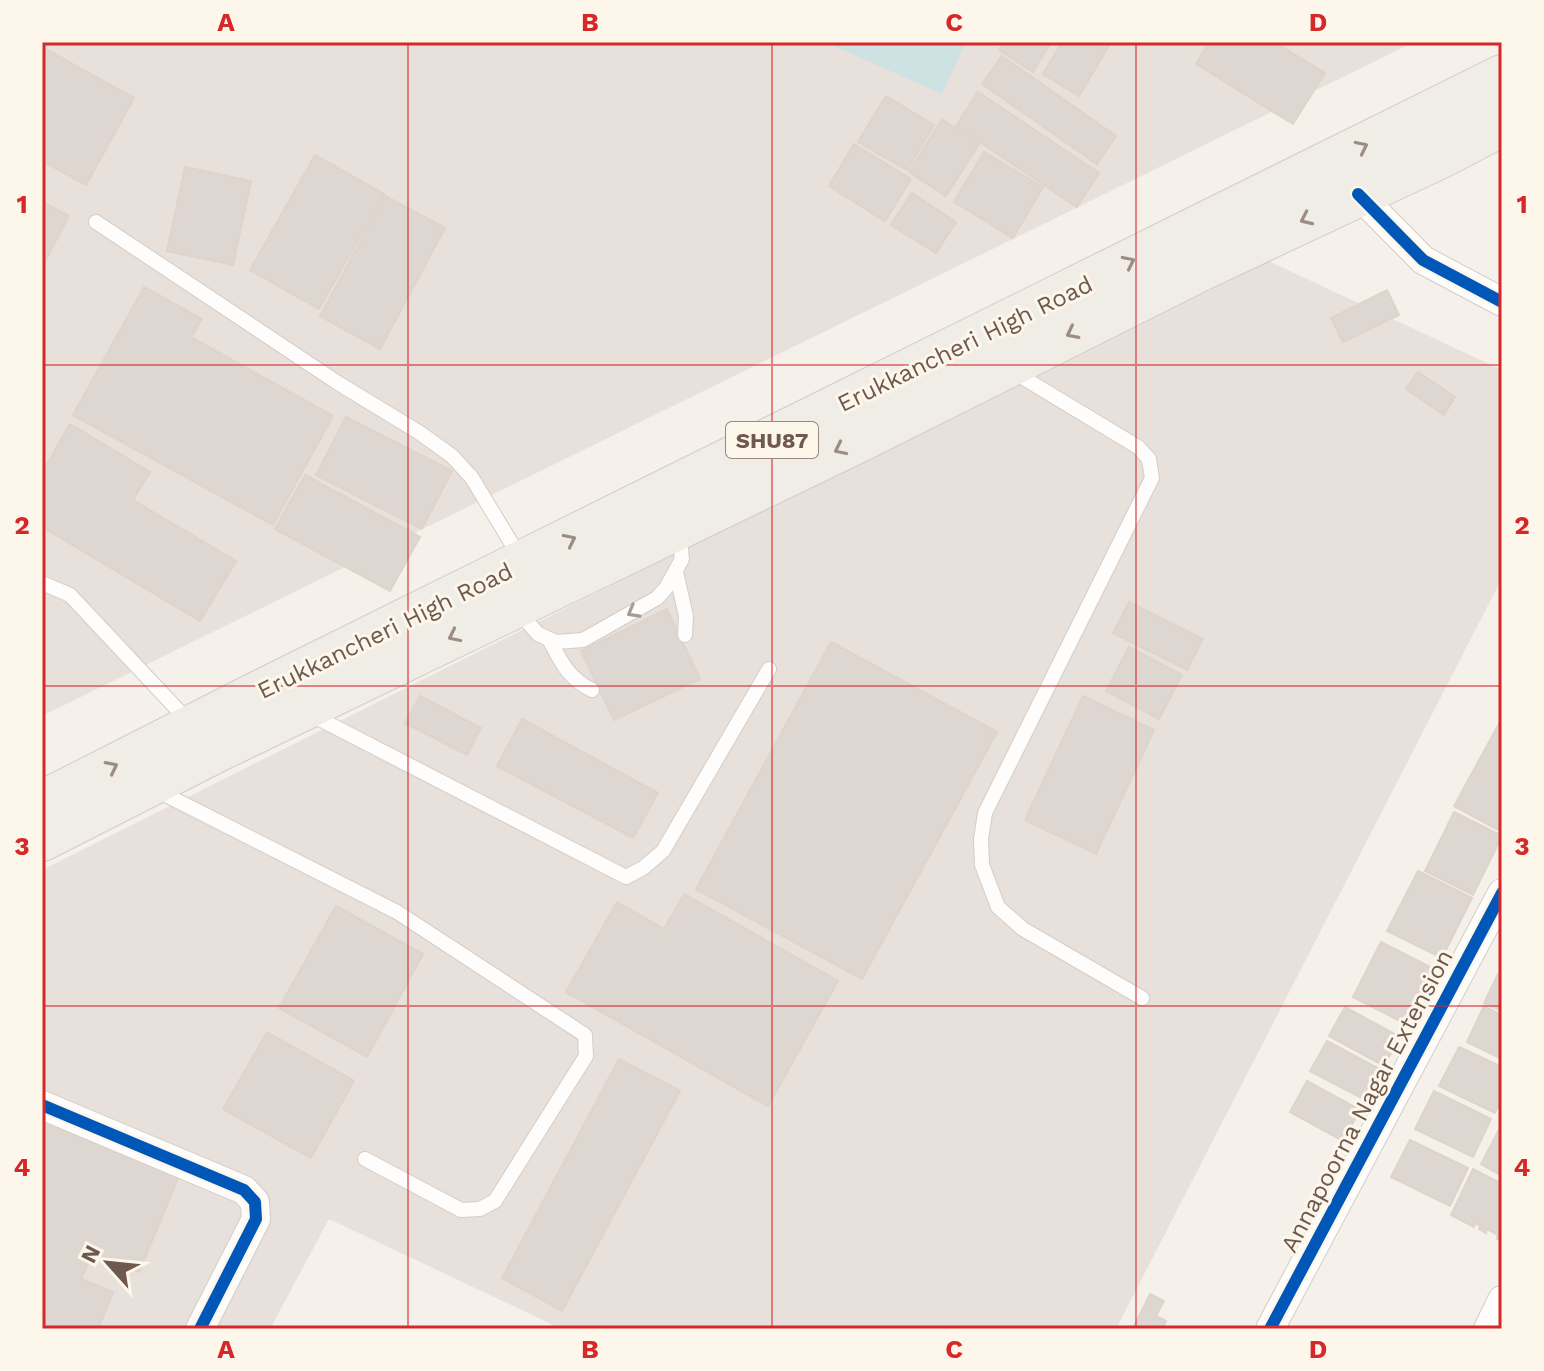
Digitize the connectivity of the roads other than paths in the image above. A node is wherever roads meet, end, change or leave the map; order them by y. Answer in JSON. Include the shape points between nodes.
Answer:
{"nodes":[{"id":1,"x":1502,"y":77,"type":"edge"},
{"id":2,"x":1502,"y":124,"type":"edge"},
{"id":3,"x":1358,"y":194,"type":"junction"},
{"id":4,"x":96,"y":222,"type":"dead end"},
{"id":5,"x":1502,"y":302,"type":"edge"},
{"id":6,"x":1005,"y":366,"type":"junction"},
{"id":7,"x":679,"y":527,"type":"junction"},
{"id":8,"x":523,"y":563,"type":"junction"},
{"id":9,"x":676,"y":572,"type":"junction"},
{"id":10,"x":42,"y":583,"type":"edge"},
{"id":11,"x":515,"y":606,"type":"junction"},
{"id":12,"x":685,"y":635,"type":"dead end"},
{"id":13,"x":549,"y":639,"type":"junction"},
{"id":14,"x":769,"y":669,"type":"dead end"},
{"id":15,"x":592,"y":690,"type":"dead end"},
{"id":16,"x":301,"y":709,"type":"junction"},
{"id":17,"x":193,"y":726,"type":"junction"},
{"id":18,"x":147,"y":786,"type":"junction"},
{"id":19,"x":42,"y":803,"type":"edge"},
{"id":20,"x":42,"y":839,"type":"edge"},
{"id":21,"x":1502,"y":893,"type":"edge"},
{"id":22,"x":1142,"y":998,"type":"dead end"},
{"id":23,"x":42,"y":1105,"type":"edge"},
{"id":24,"x":365,"y":1159,"type":"dead end"},
{"id":25,"x":1502,"y":1300,"type":"edge"},
{"id":26,"x":200,"y":1329,"type":"edge"},
{"id":27,"x":1270,"y":1329,"type":"edge"},
{"id":28,"x":1488,"y":1329,"type":"edge"}],
"edges":[{"from":8,"to":1,"type":"main road","name":"Erukkancheri High Road","number":"SHU87","one_way":true},
{"from":2,"to":3,"type":"main road","number":"SHU87"},
{"from":3,"to":5,"type":"street","via":[[1423,260]]},
{"from":3,"to":6,"type":"main road","number":"SHU87","one_way":true},
{"from":4,"to":8,"type":"lane","via":[[452,456],[472,478]]},
{"from":6,"to":7,"type":"main road","number":"SHU87","one_way":true},
{"from":6,"to":22,"type":"lane","via":[[1138,447],[1149,459],[1152,478],[985,813],[982,865],[998,907],[1023,929]]},
{"from":7,"to":9,"type":"lane","via":[[682,559]]},
{"from":7,"to":11,"type":"main road","number":"SHU87"},
{"from":8,"to":17,"type":"main road","name":"Erukkancheri High Road","number":"SHU87"},
{"from":9,"to":12,"type":"lane"},
{"from":9,"to":13,"type":"lane","one_way":true,"via":[[657,598],[583,640]]},
{"from":10,"to":17,"type":"lane","via":[[70,595]]},
{"from":11,"to":13,"type":"lane","via":[[538,634]]},
{"from":11,"to":16,"type":"main road","number":"SHU87","one_way":true},
{"from":13,"to":15,"type":"lane","via":[[564,668]]},
{"from":14,"to":16,"type":"lane","via":[[663,851],[626,877]]},
{"from":16,"to":18,"type":"main road","number":"SHU87"},
{"from":19,"to":17,"type":"main road","name":"Erukkancheri High Road","number":"SHU87","one_way":true},
{"from":18,"to":20,"type":"main road","number":"SHU87"},
{"from":18,"to":24,"type":"lane","via":[[397,912],[585,1035],[586,1056],[495,1201],[461,1210]]},
{"from":21,"to":27,"type":"street","name":"Annapoorna Nagar Extension"},
{"from":23,"to":26,"type":"street","via":[[244,1190],[255,1202],[256,1219]]},
{"from":25,"to":28,"type":"street"}]}
